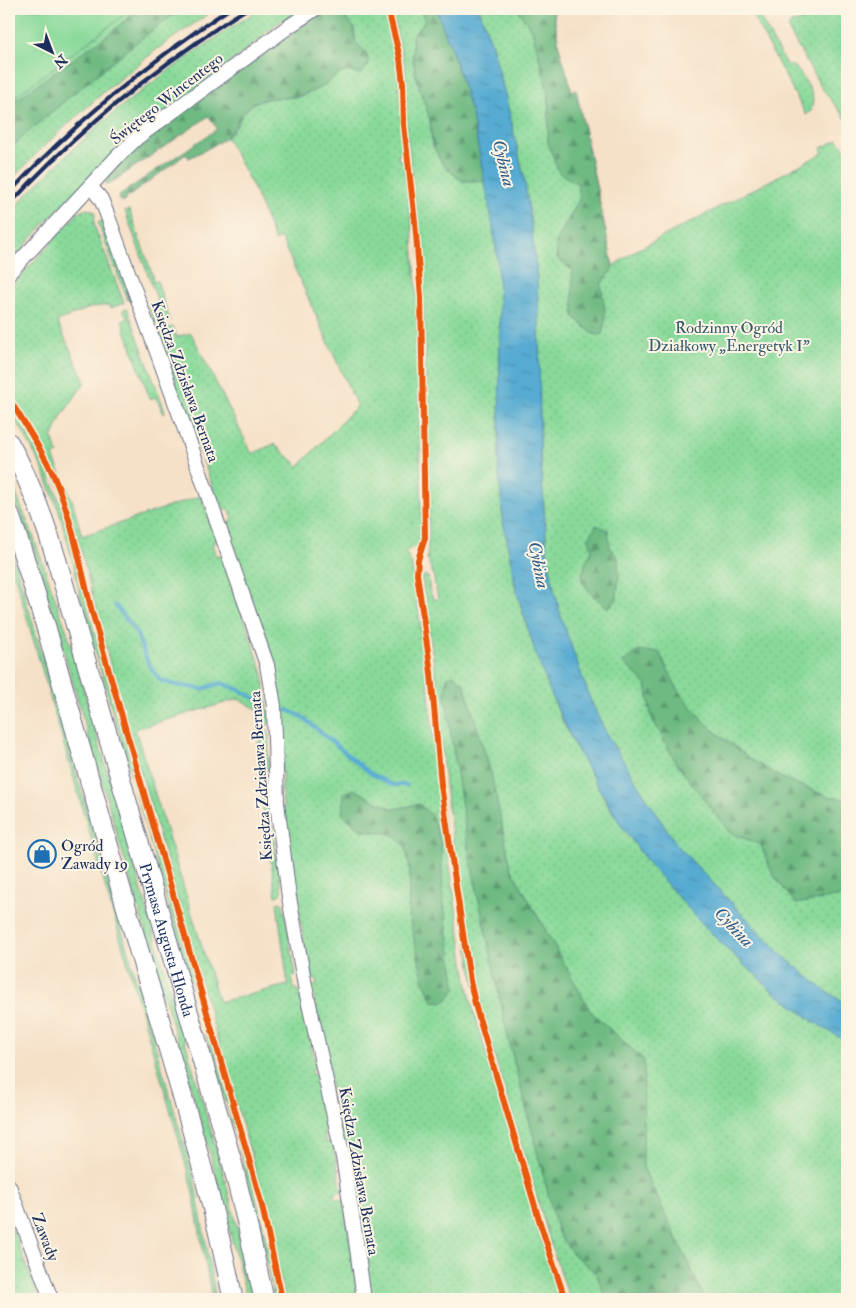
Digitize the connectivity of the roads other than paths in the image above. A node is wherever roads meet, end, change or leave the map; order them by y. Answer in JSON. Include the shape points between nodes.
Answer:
{"nodes":[{"id":1,"x":315,"y":9,"type":"edge"},
{"id":2,"x":90,"y":186,"type":"junction"},
{"id":3,"x":9,"y":273,"type":"edge"},
{"id":4,"x":9,"y":443,"type":"edge"},
{"id":5,"x":9,"y":513,"type":"edge"},
{"id":6,"x":9,"y":1186,"type":"edge"},
{"id":7,"x":51,"y":1299,"type":"edge"},
{"id":8,"x":233,"y":1299,"type":"edge"},
{"id":9,"x":264,"y":1299,"type":"edge"},
{"id":10,"x":364,"y":1299,"type":"edge"}],
"edges":[{"from":1,"to":2,"type":"street","name":"Świętego Wincentego","via":[[138,137]]},
{"from":2,"to":3,"type":"street","name":"Świętego Wincentego"},
{"from":2,"to":10,"type":"street","name":"Księdza Zdzisława Bernata","via":[[102,199],[108,214],[267,664],[276,726],[276,789],[283,856],[305,986],[343,1157]]},
{"from":4,"to":9,"type":"main road","name":"Prymasa Augusta Hlonda","via":[[49,532],[223,1131]]},
{"from":5,"to":8,"type":"main road","name":"Prymasa Augusta Hlonda","via":[[46,627],[175,1071],[220,1235]]},
{"from":6,"to":7,"type":"street","name":"Zawady"}]}
